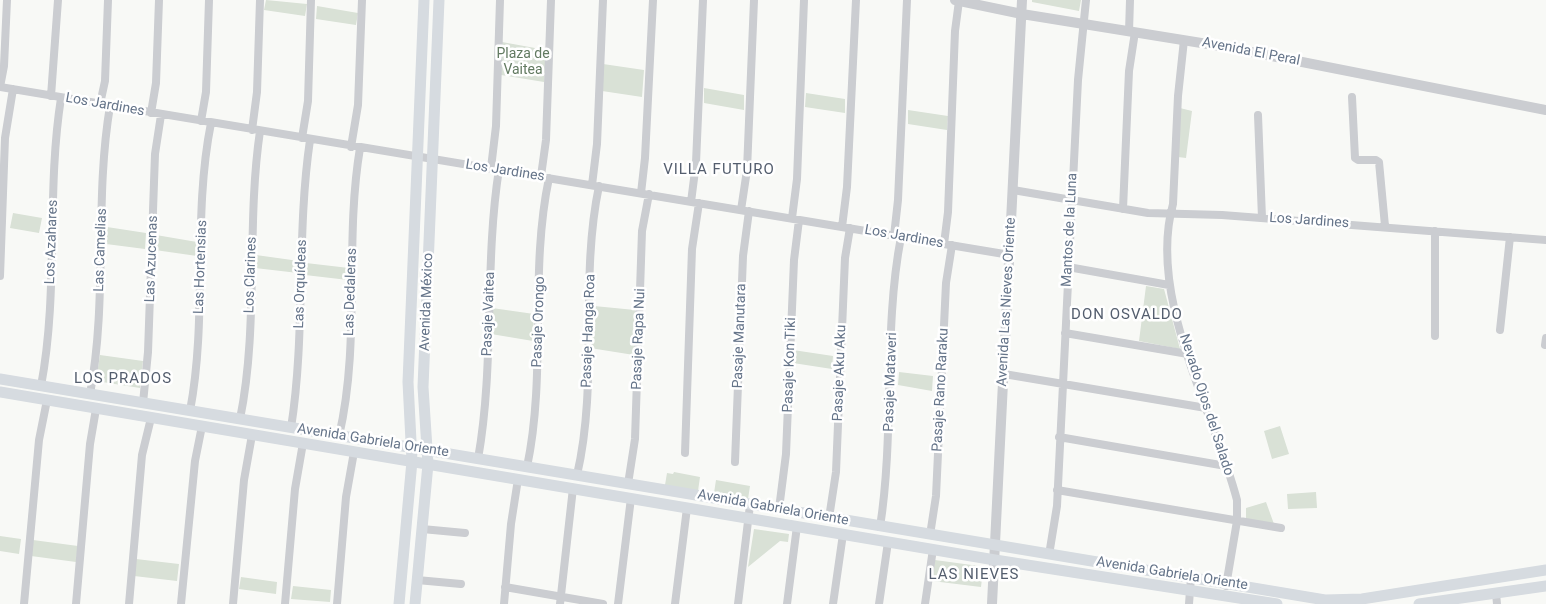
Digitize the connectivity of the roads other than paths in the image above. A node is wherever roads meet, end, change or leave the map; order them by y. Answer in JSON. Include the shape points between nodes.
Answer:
{"nodes":[{"id":1,"x":7,"y":0,"type":"edge"},
{"id":2,"x":58,"y":0,"type":"edge"},
{"id":3,"x":108,"y":0,"type":"edge"},
{"id":4,"x":160,"y":0,"type":"edge"},
{"id":5,"x":209,"y":0,"type":"edge"},
{"id":6,"x":260,"y":0,"type":"edge"},
{"id":7,"x":311,"y":0,"type":"edge"},
{"id":8,"x":362,"y":0,"type":"edge"},
{"id":9,"x":424,"y":0,"type":"edge"},
{"id":10,"x":439,"y":0,"type":"edge"},
{"id":11,"x":500,"y":0,"type":"edge"},
{"id":12,"x":551,"y":0,"type":"edge"},
{"id":13,"x":602,"y":0,"type":"edge"},
{"id":14,"x":654,"y":0,"type":"edge"},
{"id":15,"x":703,"y":0,"type":"edge"},
{"id":16,"x":754,"y":0,"type":"edge"},
{"id":17,"x":804,"y":0,"type":"edge"},
{"id":18,"x":856,"y":0,"type":"edge"},
{"id":19,"x":907,"y":0,"type":"edge"},
{"id":20,"x":957,"y":0,"type":"edge"},
{"id":21,"x":1022,"y":0,"type":"edge"},
{"id":22,"x":1086,"y":0,"type":"edge"},
{"id":23,"x":1130,"y":0,"type":"edge"},
{"id":24,"x":1022,"y":14,"type":"junction"},
{"id":25,"x":1085,"y":24,"type":"junction"},
{"id":26,"x":1132,"y":32,"type":"junction"},
{"id":27,"x":1184,"y":40,"type":"junction"},
{"id":28,"x":1,"y":84,"type":"edge"},
{"id":29,"x":13,"y":90,"type":"junction"},
{"id":30,"x":51,"y":96,"type":"junction"},
{"id":31,"x":1352,"y":97,"type":"dead end"},
{"id":32,"x":61,"y":98,"type":"junction"},
{"id":33,"x":100,"y":104,"type":"junction"},
{"id":34,"x":110,"y":106,"type":"junction"},
{"id":35,"x":1546,"y":110,"type":"edge"},
{"id":36,"x":151,"y":113,"type":"junction"},
{"id":37,"x":161,"y":115,"type":"junction"},
{"id":38,"x":1258,"y":116,"type":"dead end"},
{"id":39,"x":201,"y":122,"type":"junction"},
{"id":40,"x":211,"y":123,"type":"junction"},
{"id":41,"x":256,"y":131,"type":"junction"},
{"id":42,"x":306,"y":139,"type":"junction"},
{"id":43,"x":356,"y":148,"type":"junction"},
{"id":44,"x":418,"y":158,"type":"junction"},
{"id":45,"x":433,"y":161,"type":"junction"},
{"id":46,"x":491,"y":168,"type":"junction"},
{"id":47,"x":499,"y":169,"type":"junction"},
{"id":48,"x":545,"y":177,"type":"junction"},
{"id":49,"x":595,"y":185,"type":"junction"},
{"id":50,"x":1013,"y":190,"type":"junction"},
{"id":51,"x":645,"y":194,"type":"junction"},
{"id":52,"x":1073,"y":200,"type":"junction"},
{"id":53,"x":695,"y":202,"type":"junction"},
{"id":54,"x":1122,"y":209,"type":"junction"},
{"id":55,"x":745,"y":211,"type":"junction"},
{"id":56,"x":1169,"y":214,"type":"junction"},
{"id":57,"x":1262,"y":218,"type":"junction"},
{"id":58,"x":795,"y":219,"type":"junction"},
{"id":59,"x":1385,"y":226,"type":"junction"},
{"id":60,"x":846,"y":228,"type":"junction"},
{"id":61,"x":1435,"y":230,"type":"junction"},
{"id":62,"x":898,"y":236,"type":"junction"},
{"id":63,"x":1510,"y":237,"type":"junction"},
{"id":64,"x":1546,"y":240,"type":"edge"},
{"id":65,"x":948,"y":245,"type":"junction"},
{"id":66,"x":1010,"y":255,"type":"junction"},
{"id":67,"x":1068,"y":267,"type":"junction"},
{"id":68,"x":0,"y":276,"type":"edge"},
{"id":69,"x":1169,"y":285,"type":"junction"},
{"id":70,"x":1500,"y":330,"type":"dead end"},
{"id":71,"x":1065,"y":332,"type":"junction"},
{"id":72,"x":1435,"y":336,"type":"dead end"},
{"id":73,"x":1188,"y":354,"type":"junction"},
{"id":74,"x":1004,"y":374,"type":"junction"},
{"id":75,"x":0,"y":379,"type":"edge"},
{"id":76,"x":1062,"y":384,"type":"junction"},
{"id":77,"x":41,"y":386,"type":"junction"},
{"id":78,"x":0,"y":392,"type":"edge"},
{"id":79,"x":90,"y":394,"type":"junction"},
{"id":80,"x":47,"y":400,"type":"junction"},
{"id":81,"x":143,"y":403,"type":"junction"},
{"id":82,"x":1206,"y":408,"type":"junction"},
{"id":83,"x":96,"y":409,"type":"junction"},
{"id":84,"x":190,"y":411,"type":"junction"},
{"id":85,"x":151,"y":418,"type":"junction"},
{"id":86,"x":240,"y":419,"type":"junction"},
{"id":87,"x":202,"y":426,"type":"junction"},
{"id":88,"x":291,"y":428,"type":"junction"},
{"id":89,"x":252,"y":435,"type":"junction"},
{"id":90,"x":339,"y":436,"type":"junction"},
{"id":91,"x":1059,"y":437,"type":"junction"},
{"id":92,"x":303,"y":443,"type":"junction"},
{"id":93,"x":411,"y":448,"type":"junction"},
{"id":94,"x":426,"y":450,"type":"junction"},
{"id":95,"x":354,"y":452,"type":"junction"},
{"id":96,"x":685,"y":453,"type":"dead end"},
{"id":97,"x":478,"y":458,"type":"junction"},
{"id":98,"x":412,"y":461,"type":"junction"},
{"id":99,"x":735,"y":462,"type":"dead end"},
{"id":100,"x":428,"y":464,"type":"junction"},
{"id":101,"x":1226,"y":466,"type":"junction"},
{"id":102,"x":527,"y":467,"type":"junction"},
{"id":103,"x":577,"y":475,"type":"junction"},
{"id":104,"x":518,"y":479,"type":"junction"},
{"id":105,"x":628,"y":484,"type":"junction"},
{"id":106,"x":573,"y":488,"type":"junction"},
{"id":107,"x":1058,"y":490,"type":"junction"},
{"id":108,"x":631,"y":498,"type":"junction"},
{"id":109,"x":750,"y":504,"type":"junction"},
{"id":110,"x":687,"y":508,"type":"junction"},
{"id":111,"x":779,"y":510,"type":"junction"},
{"id":112,"x":748,"y":518,"type":"junction"},
{"id":113,"x":829,"y":518,"type":"junction"},
{"id":114,"x":1237,"y":521,"type":"junction"},
{"id":115,"x":797,"y":526,"type":"junction"},
{"id":116,"x":880,"y":526,"type":"junction"},
{"id":117,"x":1281,"y":528,"type":"dead end"},
{"id":118,"x":422,"y":529,"type":"junction"},
{"id":119,"x":465,"y":533,"type":"dead end"},
{"id":120,"x":843,"y":534,"type":"junction"},
{"id":121,"x":930,"y":535,"type":"junction"},
{"id":122,"x":888,"y":542,"type":"junction"},
{"id":123,"x":995,"y":546,"type":"junction"},
{"id":124,"x":934,"y":549,"type":"junction"},
{"id":125,"x":1049,"y":555,"type":"junction"},
{"id":126,"x":995,"y":560,"type":"junction"},
{"id":127,"x":1546,"y":570,"type":"edge"},
{"id":128,"x":1192,"y":576,"type":"junction"},
{"id":129,"x":417,"y":580,"type":"junction"},
{"id":130,"x":1227,"y":582,"type":"junction"},
{"id":131,"x":461,"y":584,"type":"dead end"},
{"id":132,"x":1546,"y":586,"type":"edge"},
{"id":133,"x":505,"y":587,"type":"junction"},
{"id":134,"x":1190,"y":590,"type":"junction"},
{"id":135,"x":1279,"y":592,"type":"junction"},
{"id":136,"x":1224,"y":595,"type":"junction"},
{"id":137,"x":1497,"y":599,"type":"edge"},
{"id":138,"x":561,"y":600,"type":"edge"},
{"id":139,"x":24,"y":604,"type":"edge"},
{"id":140,"x":76,"y":604,"type":"edge"},
{"id":141,"x":129,"y":604,"type":"edge"},
{"id":142,"x":181,"y":604,"type":"edge"},
{"id":143,"x":233,"y":604,"type":"edge"},
{"id":144,"x":285,"y":604,"type":"edge"},
{"id":145,"x":337,"y":604,"type":"edge"},
{"id":146,"x":399,"y":604,"type":"edge"},
{"id":147,"x":415,"y":604,"type":"edge"},
{"id":148,"x":504,"y":604,"type":"edge"},
{"id":149,"x":603,"y":604,"type":"edge"},
{"id":150,"x":618,"y":604,"type":"edge"},
{"id":151,"x":676,"y":604,"type":"edge"},
{"id":152,"x":738,"y":604,"type":"edge"},
{"id":153,"x":787,"y":604,"type":"edge"},
{"id":154,"x":833,"y":604,"type":"edge"},
{"id":155,"x":879,"y":604,"type":"edge"},
{"id":156,"x":926,"y":604,"type":"edge"},
{"id":157,"x":992,"y":604,"type":"edge"},
{"id":158,"x":1189,"y":604,"type":"edge"},
{"id":159,"x":1277,"y":604,"type":"edge"},
{"id":160,"x":1281,"y":604,"type":"edge"},
{"id":161,"x":1419,"y":604,"type":"edge"}],
"edges":[{"from":1,"to":28,"type":"street"},
{"from":2,"to":30,"type":"street"},
{"from":3,"to":33,"type":"street","via":[[105,82]]},
{"from":4,"to":36,"type":"street","via":[[156,84]]},
{"from":5,"to":39,"type":"street","via":[[206,92]]},
{"from":6,"to":41,"type":"street","name":"Los Clarines"},
{"from":7,"to":42,"type":"street","name":"Las Orquídeas"},
{"from":8,"to":43,"type":"street","name":"Las Dedaleras"},
{"from":9,"to":44,"type":"main road","name":"Avenida México"},
{"from":10,"to":45,"type":"main road","name":"Avenida México"},
{"from":11,"to":46,"type":"street","via":[[496,126]]},
{"from":12,"to":48,"type":"street","name":"Pasaje Orongo"},
{"from":13,"to":49,"type":"street","name":"Pasaje Hanga Roa"},
{"from":14,"to":51,"type":"street","name":"Pasaje Rapa Nui"},
{"from":15,"to":53,"type":"street"},
{"from":16,"to":55,"type":"street","name":"Pasaje Manutara"},
{"from":17,"to":58,"type":"street","name":"Pasaje Kon Tiki"},
{"from":18,"to":60,"type":"street","name":"Pasaje Aku Aku"},
{"from":19,"to":62,"type":"street","name":"Pasaje Mataveri"},
{"from":20,"to":24,"type":"street","name":"Avenida El Peral"},
{"from":20,"to":65,"type":"street","name":"Pasaje Rano Raraku"},
{"from":21,"to":24,"type":"street","name":"Avenida Las Nieves Oriente"},
{"from":22,"to":25,"type":"street","name":"Mantos de la Luna"},
{"from":23,"to":26,"type":"street"},
{"from":24,"to":25,"type":"street","name":"Avenida El Peral"},
{"from":24,"to":50,"type":"street","name":"Avenida Las Nieves Oriente"},
{"from":25,"to":26,"type":"street","name":"Avenida El Peral"},
{"from":25,"to":52,"type":"street","name":"Mantos de la Luna","via":[[1079,64]]},
{"from":26,"to":27,"type":"street","name":"Avenida El Peral"},
{"from":26,"to":54,"type":"street"},
{"from":27,"to":35,"type":"street","name":"Avenida El Peral"},
{"from":27,"to":56,"type":"street","name":"Nevado Ojos del Salado","via":[[1173,204]]},
{"from":28,"to":29,"type":"street","name":"Los Jardines"},
{"from":29,"to":30,"type":"street","name":"Los Jardines"},
{"from":29,"to":68,"type":"street","via":[[6,127]]},
{"from":30,"to":32,"type":"street","name":"Los Jardines"},
{"from":31,"to":59,"type":"street","via":[[1355,158],[1379,162]]},
{"from":32,"to":33,"type":"street","name":"Los Jardines"},
{"from":32,"to":77,"type":"street","name":"Los Azahares","via":[[56,138],[48,339]]},
{"from":33,"to":34,"type":"street","name":"Los Jardines"},
{"from":34,"to":36,"type":"street","name":"Los Jardines"},
{"from":34,"to":79,"type":"street","name":"Las Camelias","via":[[105,142],[97,351]]},
{"from":36,"to":37,"type":"street","name":"Los Jardines"},
{"from":37,"to":39,"type":"street","name":"Los Jardines"},
{"from":37,"to":81,"type":"street","name":"Las Azucenas","via":[[155,154],[148,352]]},
{"from":38,"to":57,"type":"street"},
{"from":39,"to":40,"type":"street","name":"Los Jardines"},
{"from":40,"to":41,"type":"street","name":"Los Jardines"},
{"from":40,"to":84,"type":"street","name":"Las Hortensias","via":[[205,164],[197,364]]},
{"from":41,"to":42,"type":"street","name":"Los Jardines"},
{"from":41,"to":86,"type":"street","name":"Los Clarines","via":[[246,384]]},
{"from":42,"to":43,"type":"street","name":"Los Jardines"},
{"from":42,"to":88,"type":"street","name":"Las Orquídeas","via":[[297,378]]},
{"from":43,"to":44,"type":"street","name":"Los Jardines"},
{"from":43,"to":90,"type":"street","name":"Las Dedaleras","via":[[347,392]]},
{"from":44,"to":45,"type":"street","name":"Los Jardines"},
{"from":44,"to":93,"type":"main road","name":"Avenida México","via":[[408,382]]},
{"from":45,"to":46,"type":"street","name":"Los Jardines"},
{"from":45,"to":94,"type":"main road","name":"Avenida México","via":[[423,387]]},
{"from":46,"to":47,"type":"street","name":"Los Jardines"},
{"from":47,"to":48,"type":"street","name":"Los Jardines"},
{"from":47,"to":97,"type":"street","name":"Pasaje Vaitea","via":[[493,212],[484,423]]},
{"from":48,"to":49,"type":"street","name":"Los Jardines"},
{"from":48,"to":102,"type":"street","name":"Pasaje Orongo","via":[[535,421]]},
{"from":49,"to":51,"type":"street","name":"Los Jardines"},
{"from":49,"to":103,"type":"street","name":"Pasaje Hanga Roa","via":[[584,433]]},
{"from":50,"to":52,"type":"street","name":"Los Jardines"},
{"from":50,"to":66,"type":"street","name":"Avenida Las Nieves Oriente"},
{"from":51,"to":53,"type":"street","name":"Los Jardines"},
{"from":51,"to":105,"type":"street","name":"Pasaje Rapa Nui","via":[[635,440]]},
{"from":52,"to":54,"type":"street","name":"Los Jardines"},
{"from":52,"to":67,"type":"street","name":"Mantos de la Luna"},
{"from":53,"to":55,"type":"street","name":"Los Jardines"},
{"from":53,"to":96,"type":"street"},
{"from":54,"to":56,"type":"street","name":"Los Jardines"},
{"from":55,"to":58,"type":"street","name":"Los Jardines"},
{"from":55,"to":99,"type":"street","name":"Pasaje Manutara"},
{"from":56,"to":57,"type":"street","name":"Los Jardines"},
{"from":56,"to":69,"type":"street","name":"Nevado Ojos del Salado"},
{"from":57,"to":59,"type":"street","name":"Los Jardines"},
{"from":58,"to":60,"type":"street","name":"Los Jardines"},
{"from":58,"to":111,"type":"street","name":"Pasaje Kon Tiki","via":[[786,454]]},
{"from":59,"to":61,"type":"street","name":"Los Jardines"},
{"from":60,"to":62,"type":"street","name":"Los Jardines"},
{"from":60,"to":113,"type":"street","name":"Pasaje Aku Aku","via":[[836,472]]},
{"from":61,"to":63,"type":"street","name":"Los Jardines"},
{"from":61,"to":72,"type":"street"},
{"from":62,"to":65,"type":"street","name":"Los Jardines"},
{"from":62,"to":116,"type":"street","name":"Pasaje Mataveri","via":[[887,470]]},
{"from":63,"to":64,"type":"street","name":"Los Jardines"},
{"from":63,"to":70,"type":"street"},
{"from":65,"to":66,"type":"street","name":"Los Jardines"},
{"from":65,"to":121,"type":"street","name":"Pasaje Rano Raraku","via":[[936,496]]},
{"from":66,"to":74,"type":"street","name":"Avenida Las Nieves Oriente"},
{"from":67,"to":69,"type":"street"},
{"from":67,"to":71,"type":"street","name":"Mantos de la Luna"},
{"from":69,"to":73,"type":"street","name":"Nevado Ojos del Salado"},
{"from":71,"to":73,"type":"street"},
{"from":71,"to":76,"type":"street","name":"Mantos de la Luna"},
{"from":73,"to":82,"type":"street","name":"Nevado Ojos del Salado"},
{"from":74,"to":76,"type":"street"},
{"from":74,"to":123,"type":"street","name":"Avenida Las Nieves Oriente"},
{"from":75,"to":77,"type":"main road","name":"Avenida Gabriela Oriente"},
{"from":76,"to":82,"type":"street"},
{"from":76,"to":91,"type":"street","name":"Mantos de la Luna"},
{"from":77,"to":79,"type":"main road","name":"Avenida Gabriela Oriente"},
{"from":78,"to":80,"type":"main road","name":"Avenida Gabriela Oriente"},
{"from":79,"to":81,"type":"main road","name":"Avenida Gabriela Oriente"},
{"from":80,"to":83,"type":"main road","name":"Avenida Gabriela Oriente"},
{"from":80,"to":139,"type":"street","via":[[39,440]]},
{"from":81,"to":84,"type":"main road","name":"Avenida Gabriela Oriente"},
{"from":82,"to":101,"type":"street","name":"Nevado Ojos del Salado"},
{"from":83,"to":85,"type":"main road","name":"Avenida Gabriela Oriente"},
{"from":83,"to":140,"type":"street"},
{"from":84,"to":86,"type":"main road","name":"Avenida Gabriela Oriente"},
{"from":85,"to":87,"type":"main road","name":"Avenida Gabriela Oriente"},
{"from":85,"to":141,"type":"street","via":[[142,454]]},
{"from":86,"to":88,"type":"main road","name":"Avenida Gabriela Oriente"},
{"from":87,"to":89,"type":"main road","name":"Avenida Gabriela Oriente"},
{"from":87,"to":142,"type":"street","via":[[195,461]]},
{"from":88,"to":90,"type":"main road","name":"Avenida Gabriela Oriente"},
{"from":89,"to":92,"type":"main road","name":"Avenida Gabriela Oriente"},
{"from":89,"to":143,"type":"street","via":[[244,480]]},
{"from":90,"to":93,"type":"main road","name":"Avenida Gabriela Oriente"},
{"from":91,"to":101,"type":"street"},
{"from":91,"to":107,"type":"street","name":"Mantos de la Luna"},
{"from":92,"to":95,"type":"main road","name":"Avenida Gabriela Oriente"},
{"from":92,"to":144,"type":"street"},
{"from":93,"to":94,"type":"main road","name":"Avenida Gabriela Oriente"},
{"from":93,"to":98,"type":"main road","name":"Avenida México"},
{"from":94,"to":97,"type":"main road","name":"Avenida Gabriela Oriente"},
{"from":94,"to":100,"type":"main road","name":"Avenida México"},
{"from":95,"to":98,"type":"main road","name":"Avenida Gabriela Oriente"},
{"from":95,"to":145,"type":"street","via":[[346,497]]},
{"from":97,"to":102,"type":"main road","name":"Avenida Gabriela Oriente"},
{"from":98,"to":100,"type":"main road","name":"Avenida Gabriela Oriente"},
{"from":98,"to":146,"type":"main road","name":"Avenida México"},
{"from":100,"to":104,"type":"main road","name":"Avenida Gabriela Oriente"},
{"from":100,"to":118,"type":"main road","name":"Avenida México"},
{"from":101,"to":114,"type":"street","name":"Nevado Ojos del Salado","via":[[1236,500]]},
{"from":102,"to":103,"type":"main road","name":"Avenida Gabriela Oriente"},
{"from":103,"to":105,"type":"main road","name":"Avenida Gabriela Oriente"},
{"from":104,"to":106,"type":"main road","name":"Avenida Gabriela Oriente"},
{"from":104,"to":133,"type":"street"},
{"from":105,"to":109,"type":"main road","name":"Avenida Gabriela Oriente"},
{"from":106,"to":108,"type":"main road","name":"Avenida Gabriela Oriente"},
{"from":106,"to":138,"type":"street"},
{"from":107,"to":114,"type":"street"},
{"from":107,"to":125,"type":"street","name":"Mantos de la Luna"},
{"from":108,"to":110,"type":"main road","name":"Avenida Gabriela Oriente"},
{"from":108,"to":150,"type":"street"},
{"from":109,"to":111,"type":"main road","name":"Avenida Gabriela Oriente"},
{"from":109,"to":112,"type":"street"},
{"from":110,"to":112,"type":"main road","name":"Avenida Gabriela Oriente"},
{"from":110,"to":151,"type":"street"},
{"from":111,"to":113,"type":"main road","name":"Avenida Gabriela Oriente"},
{"from":112,"to":115,"type":"main road","name":"Avenida Gabriela Oriente"},
{"from":112,"to":152,"type":"street"},
{"from":113,"to":116,"type":"main road","name":"Avenida Gabriela Oriente"},
{"from":114,"to":117,"type":"street"},
{"from":114,"to":130,"type":"street","name":"Nevado Ojos del Salado"},
{"from":115,"to":120,"type":"main road","name":"Avenida Gabriela Oriente"},
{"from":115,"to":153,"type":"street"},
{"from":116,"to":121,"type":"main road","name":"Avenida Gabriela Oriente"},
{"from":118,"to":119,"type":"street"},
{"from":118,"to":129,"type":"main road","name":"Avenida México"},
{"from":120,"to":122,"type":"main road","name":"Avenida Gabriela Oriente"},
{"from":120,"to":154,"type":"street"},
{"from":121,"to":123,"type":"main road","name":"Avenida Gabriela Oriente"},
{"from":122,"to":124,"type":"main road","name":"Avenida Gabriela Oriente"},
{"from":122,"to":155,"type":"street"},
{"from":123,"to":125,"type":"main road","name":"Avenida Gabriela Oriente"},
{"from":123,"to":126,"type":"street","name":"Avenida Las Nieves Oriente"},
{"from":124,"to":126,"type":"main road","name":"Avenida Gabriela Oriente"},
{"from":124,"to":156,"type":"street"},
{"from":125,"to":128,"type":"main road","name":"Avenida Gabriela Oriente"},
{"from":126,"to":134,"type":"main road","name":"Avenida Gabriela Oriente"},
{"from":126,"to":157,"type":"street","name":"Avenida Las Nieves Oriente"},
{"from":127,"to":135,"type":"main road","name":"Avenida Gabriela Oriente","via":[[1349,600],[1325,600]]},
{"from":128,"to":130,"type":"main road","name":"Avenida Gabriela Oriente"},
{"from":128,"to":134,"type":"street"},
{"from":129,"to":131,"type":"street"},
{"from":129,"to":147,"type":"main road","name":"Avenida México"},
{"from":130,"to":135,"type":"main road","name":"Avenida Gabriela Oriente"},
{"from":130,"to":136,"type":"street","name":"Nevado Ojos del Salado"},
{"from":132,"to":137,"type":"main road"},
{"from":133,"to":138,"type":"street"},
{"from":133,"to":148,"type":"street"},
{"from":134,"to":136,"type":"main road","name":"Avenida Gabriela Oriente"},
{"from":134,"to":158,"type":"street"},
{"from":135,"to":160,"type":"street"},
{"from":136,"to":159,"type":"main road","name":"Avenida Gabriela Oriente"},
{"from":137,"to":161,"type":"main road"},
{"from":138,"to":149,"type":"street"}]}
